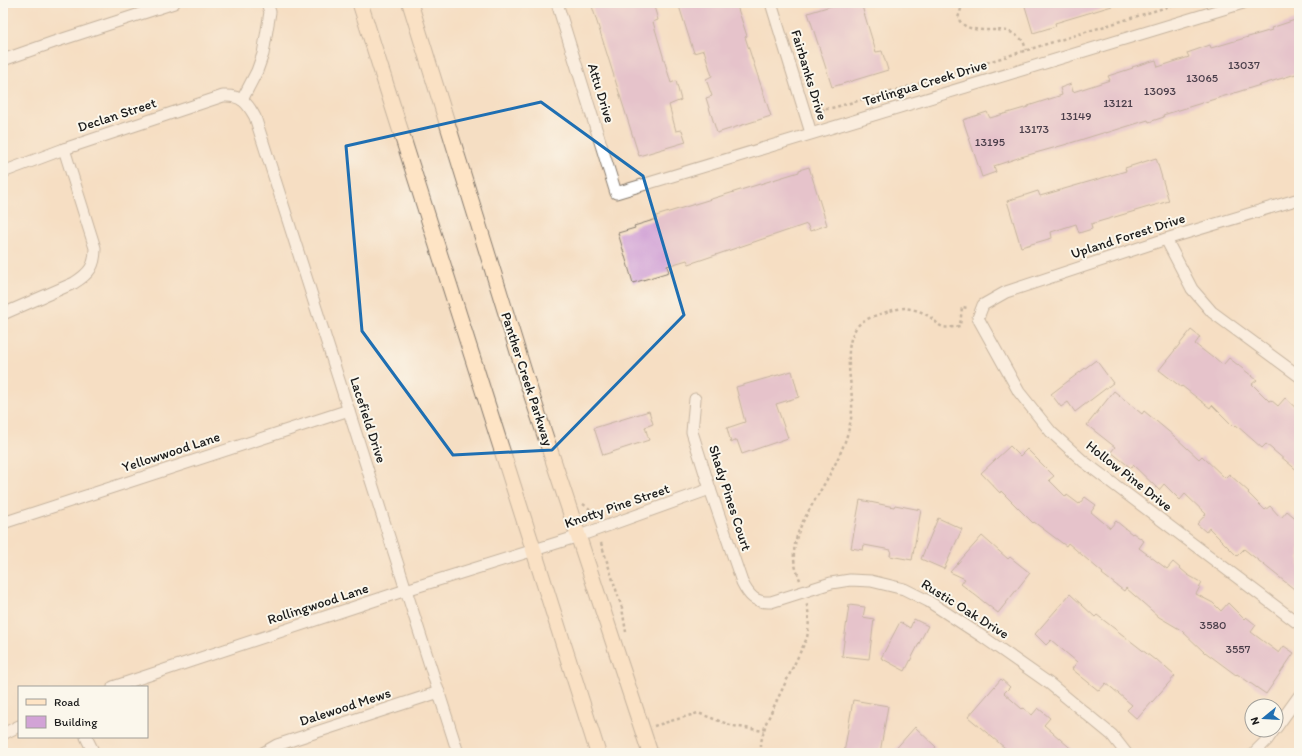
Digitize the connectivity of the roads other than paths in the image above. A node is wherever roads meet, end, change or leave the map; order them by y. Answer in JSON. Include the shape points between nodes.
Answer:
{"nodes":[{"id":1,"x":174,"y":3,"type":"edge"},
{"id":2,"x":267,"y":3,"type":"edge"},
{"id":3,"x":360,"y":3,"type":"edge"},
{"id":4,"x":410,"y":3,"type":"edge"},
{"id":5,"x":557,"y":3,"type":"edge"},
{"id":6,"x":771,"y":3,"type":"edge"},
{"id":7,"x":1243,"y":3,"type":"edge"},
{"id":8,"x":3,"y":60,"type":"edge"},
{"id":9,"x":242,"y":100,"type":"junction"},
{"id":10,"x":811,"y":133,"type":"junction"},
{"id":11,"x":64,"y":149,"type":"junction"},
{"id":12,"x":3,"y":172,"type":"edge"},
{"id":13,"x":616,"y":193,"type":"joint"},
{"id":14,"x":1299,"y":199,"type":"edge"},
{"id":15,"x":1166,"y":239,"type":"junction"},
{"id":16,"x":3,"y":314,"type":"edge"},
{"id":17,"x":980,"y":314,"type":"joint"},
{"id":18,"x":1299,"y":376,"type":"edge"},
{"id":19,"x":696,"y":399,"type":"dead end"},
{"id":20,"x":349,"y":410,"type":"junction"},
{"id":21,"x":710,"y":489,"type":"junction"},
{"id":22,"x":3,"y":523,"type":"edge"},
{"id":23,"x":579,"y":536,"type":"junction"},
{"id":24,"x":533,"y":550,"type":"junction"},
{"id":25,"x":406,"y":590,"type":"junction"},
{"id":26,"x":756,"y":601,"type":"joint"},
{"id":27,"x":1299,"y":624,"type":"edge"},
{"id":28,"x":116,"y":686,"type":"edge"},
{"id":29,"x":439,"y":692,"type":"junction"},
{"id":30,"x":1299,"y":696,"type":"edge"},
{"id":31,"x":1284,"y":717,"type":"edge"},
{"id":32,"x":18,"y":726,"type":"edge"},
{"id":33,"x":3,"y":734,"type":"edge"},
{"id":34,"x":86,"y":738,"type":"edge"},
{"id":35,"x":1268,"y":738,"type":"edge"},
{"id":36,"x":94,"y":753,"type":"edge"},
{"id":37,"x":263,"y":753,"type":"edge"},
{"id":38,"x":458,"y":753,"type":"edge"},
{"id":39,"x":598,"y":753,"type":"edge"},
{"id":40,"x":650,"y":753,"type":"edge"},
{"id":41,"x":1126,"y":753,"type":"edge"},
{"id":42,"x":1254,"y":753,"type":"edge"}],
"edges":[{"from":1,"to":8,"type":"street"},
{"from":2,"to":9,"type":"street","via":[[270,12],[263,54],[257,72]]},
{"from":3,"to":24,"type":"main road"},
{"from":4,"to":23,"type":"main road","name":"Panther Creek Parkway","via":[[524,371]]},
{"from":5,"to":13,"type":"street","name":"Attu Drive"},
{"from":6,"to":10,"type":"street","name":"Fairbanks Drive"},
{"from":7,"to":10,"type":"street","name":"Terlingua Creek Drive"},
{"from":9,"to":11,"type":"street","name":"Declan Street","via":[[223,96]]},
{"from":9,"to":20,"type":"street","name":"Lacefield Drive","via":[[255,117]]},
{"from":10,"to":13,"type":"street","name":"Terlingua Creek Drive"},
{"from":11,"to":12,"type":"street","name":"Declan Street"},
{"from":11,"to":16,"type":"street","via":[[95,248],[92,268],[74,283]]},
{"from":14,"to":15,"type":"street","name":"Upland Forest Drive"},
{"from":15,"to":17,"type":"street","name":"Upland Forest Drive","via":[[1006,292],[983,304]]},
{"from":15,"to":18,"type":"street","via":[[1192,290],[1212,312]]},
{"from":17,"to":27,"type":"street","name":"Hollow Pine Drive","via":[[1019,392],[1051,432],[1083,460]]},
{"from":19,"to":21,"type":"street","name":"Shady Pines Court","via":[[692,432]]},
{"from":20,"to":22,"type":"street","name":"Yellowwood Lane"},
{"from":20,"to":25,"type":"street","name":"Lacefield Drive"},
{"from":21,"to":23,"type":"street","name":"Knotty Pine Street"},
{"from":21,"to":26,"type":"street","name":"Shady Pines Court","via":[[742,582]]},
{"from":23,"to":24,"type":"street","name":"Knotty Pine Street"},
{"from":23,"to":40,"type":"main road","name":"Panther Creek Parkway"},
{"from":24,"to":25,"type":"street","name":"Rollingwood Lane"},
{"from":24,"to":39,"type":"main road"},
{"from":25,"to":28,"type":"street","name":"Rollingwood Lane"},
{"from":25,"to":29,"type":"street","name":"Lacefield Drive"},
{"from":26,"to":41,"type":"street","name":"Rustic Oak Drive","via":[[771,602],[831,583],[850,580],[871,581],[904,589],[928,601],[1050,684],[1112,735]]},
{"from":29,"to":37,"type":"street","name":"Dalewood Mews","via":[[277,745]]},
{"from":29,"to":38,"type":"street","name":"Lacefield Drive"},
{"from":30,"to":31,"type":"street"},
{"from":32,"to":33,"type":"street"},
{"from":34,"to":36,"type":"street"},
{"from":35,"to":42,"type":"street"}]}
